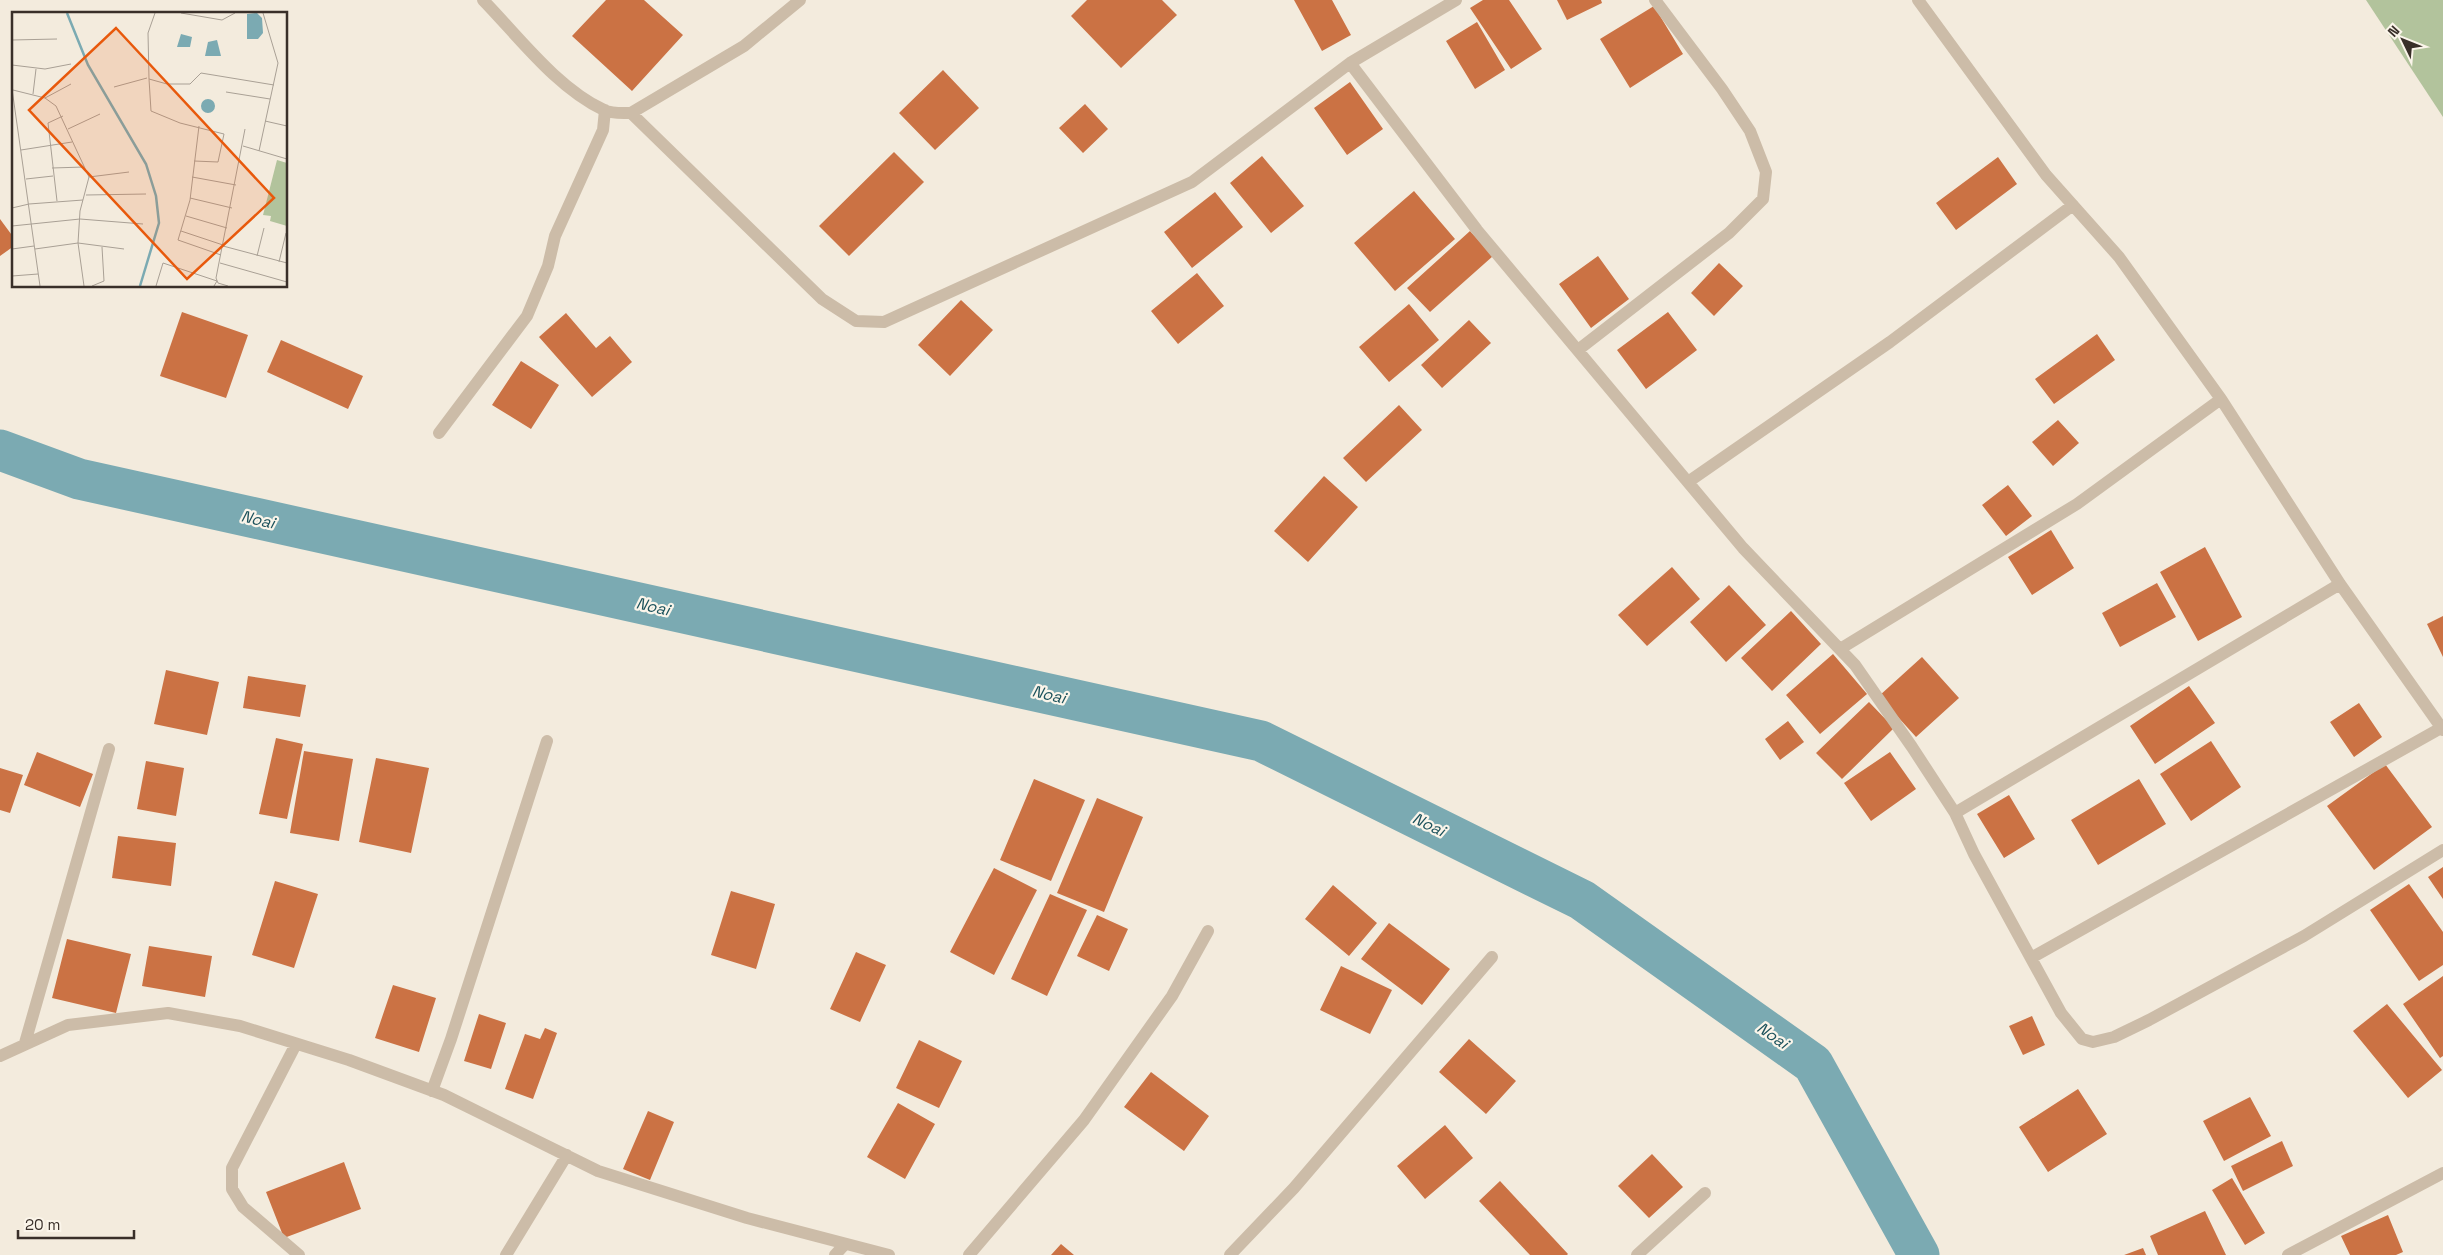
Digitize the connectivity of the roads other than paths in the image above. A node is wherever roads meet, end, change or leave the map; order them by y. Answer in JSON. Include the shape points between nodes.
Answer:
{"nodes":[{"id":1,"x":483,"y":0,"type":"edge"},
{"id":2,"x":800,"y":0,"type":"edge"},
{"id":3,"x":1456,"y":0,"type":"edge"},
{"id":4,"x":1655,"y":0,"type":"edge"},
{"id":5,"x":1918,"y":0,"type":"edge"},
{"id":6,"x":1350,"y":63,"type":"junction"},
{"id":7,"x":604,"y":110,"type":"junction"},
{"id":8,"x":630,"y":112,"type":"junction"},
{"id":9,"x":2073,"y":205,"type":"junction"},
{"id":10,"x":1578,"y":350,"type":"junction"},
{"id":11,"x":2221,"y":399,"type":"junction"},
{"id":12,"x":439,"y":433,"type":"dead end"},
{"id":13,"x":1688,"y":482,"type":"junction"},
{"id":14,"x":2340,"y":584,"type":"junction"},
{"id":15,"x":1840,"y":649,"type":"junction"},
{"id":16,"x":2442,"y":729,"type":"edge"},
{"id":17,"x":547,"y":741,"type":"dead end"},
{"id":18,"x":109,"y":750,"type":"dead end"},
{"id":19,"x":1955,"y":813,"type":"junction"},
{"id":20,"x":2443,"y":850,"type":"edge"},
{"id":21,"x":1208,"y":931,"type":"dead end"},
{"id":22,"x":1492,"y":957,"type":"dead end"},
{"id":23,"x":2031,"y":958,"type":"junction"},
{"id":24,"x":25,"y":1043,"type":"junction"},
{"id":25,"x":296,"y":1044,"type":"junction"},
{"id":26,"x":0,"y":1056,"type":"edge"},
{"id":27,"x":432,"y":1091,"type":"junction"},
{"id":28,"x":567,"y":1155,"type":"junction"},
{"id":29,"x":2443,"y":1173,"type":"edge"},
{"id":30,"x":1706,"y":1193,"type":"dead end"},
{"id":31,"x":845,"y":1244,"type":"junction"},
{"id":32,"x":299,"y":1255,"type":"edge"},
{"id":33,"x":506,"y":1255,"type":"edge"},
{"id":34,"x":835,"y":1255,"type":"edge"},
{"id":35,"x":889,"y":1255,"type":"edge"},
{"id":36,"x":969,"y":1255,"type":"edge"},
{"id":37,"x":1230,"y":1255,"type":"edge"},
{"id":38,"x":1637,"y":1255,"type":"edge"},
{"id":39,"x":2288,"y":1255,"type":"edge"}],
"edges":[{"from":1,"to":7,"type":"street","via":[[564,84]]},
{"from":2,"to":8,"type":"street","via":[[744,46]]},
{"from":3,"to":6,"type":"street"},
{"from":4,"to":10,"type":"street","via":[[1750,130],[1766,172],[1763,199],[1729,233]]},
{"from":5,"to":9,"type":"street","via":[[2046,174]]},
{"from":6,"to":8,"type":"street","via":[[1192,182],[884,322],[856,321],[822,299]]},
{"from":6,"to":10,"type":"street","via":[[1477,230]]},
{"from":7,"to":8,"type":"street"},
{"from":7,"to":12,"type":"street","via":[[603,130],[555,236],[548,266],[527,316]]},
{"from":9,"to":11,"type":"street","via":[[2119,257]]},
{"from":9,"to":13,"type":"street","via":[[1890,342]]},
{"from":10,"to":13,"type":"street"},
{"from":11,"to":14,"type":"street"},
{"from":11,"to":15,"type":"street","via":[[2077,504]]},
{"from":13,"to":15,"type":"street","via":[[1743,548]]},
{"from":14,"to":16,"type":"street"},
{"from":14,"to":19,"type":"street"},
{"from":15,"to":19,"type":"street","via":[[1912,747]]},
{"from":16,"to":23,"type":"street"},
{"from":17,"to":27,"type":"street"},
{"from":18,"to":24,"type":"street"},
{"from":19,"to":23,"type":"street"},
{"from":20,"to":23,"type":"street","via":[[2304,936],[2114,1037],[2093,1042],[2082,1039],[2062,1013]]},
{"from":21,"to":36,"type":"street","via":[[1172,996],[1084,1120]]},
{"from":22,"to":37,"type":"street","via":[[1294,1188]]},
{"from":24,"to":25,"type":"street","via":[[68,1025],[168,1013],[240,1026]]},
{"from":24,"to":26,"type":"street"},
{"from":25,"to":27,"type":"street"},
{"from":25,"to":32,"type":"street","via":[[232,1168],[232,1189],[243,1207]]},
{"from":27,"to":28,"type":"street"},
{"from":28,"to":31,"type":"street","via":[[598,1171],[747,1218]]},
{"from":28,"to":33,"type":"street"},
{"from":29,"to":39,"type":"street"},
{"from":30,"to":38,"type":"street"},
{"from":31,"to":34,"type":"street"},
{"from":31,"to":35,"type":"street"}]}
